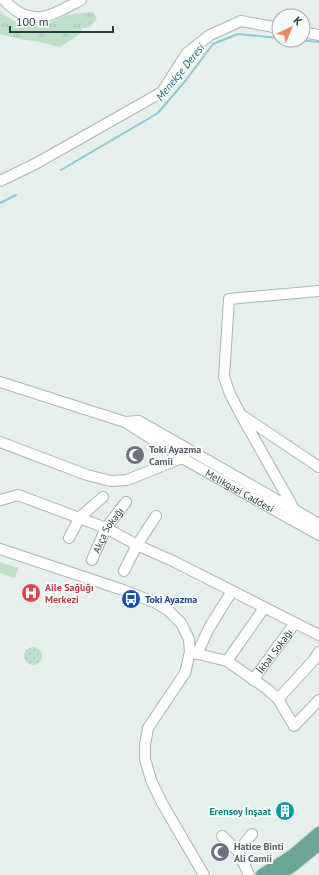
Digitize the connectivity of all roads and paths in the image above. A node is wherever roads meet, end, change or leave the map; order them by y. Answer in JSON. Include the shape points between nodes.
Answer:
{"nodes":[{"id":1,"x":4,"y":0,"type":"edge"},
{"id":2,"x":81,"y":0,"type":"edge"},
{"id":3,"x":271,"y":27,"type":"edge"},
{"id":4,"x":0,"y":181,"type":"edge"},
{"id":5,"x":319,"y":291,"type":"edge"},
{"id":6,"x":0,"y":382,"type":"edge"},
{"id":7,"x":241,"y":415,"type":"junction"},
{"id":8,"x":0,"y":442,"type":"edge"},
{"id":9,"x":185,"y":453,"type":"junction"},
{"id":10,"x":319,"y":467,"type":"edge"},
{"id":11,"x":103,"y":497,"type":"dead end"},
{"id":12,"x":1,"y":500,"type":"edge"},
{"id":13,"x":126,"y":502,"type":"dead end"},
{"id":14,"x":294,"y":509,"type":"junction"},
{"id":15,"x":156,"y":516,"type":"dead end"},
{"id":16,"x":80,"y":518,"type":"junction"},
{"id":17,"x":290,"y":519,"type":"junction"},
{"id":18,"x":319,"y":524,"type":"edge"},
{"id":19,"x":106,"y":528,"type":"junction"},
{"id":20,"x":319,"y":535,"type":"edge"},
{"id":21,"x":69,"y":538,"type":"dead end"},
{"id":22,"x":137,"y":545,"type":"junction"},
{"id":23,"x":0,"y":549,"type":"edge"},
{"id":24,"x":92,"y":560,"type":"dead end"},
{"id":25,"x":124,"y":571,"type":"dead end"},
{"id":26,"x":232,"y":591,"type":"junction"},
{"id":27,"x":264,"y":608,"type":"junction"},
{"id":28,"x":295,"y":623,"type":"junction"},
{"id":29,"x":319,"y":635,"type":"edge"},
{"id":30,"x":319,"y":652,"type":"edge"},
{"id":31,"x":194,"y":653,"type":"junction"},
{"id":32,"x":227,"y":662,"type":"junction"},
{"id":33,"x":253,"y":680,"type":"junction"},
{"id":34,"x":278,"y":699,"type":"junction"},
{"id":35,"x":319,"y":700,"type":"edge"},
{"id":36,"x":319,"y":833,"type":"edge"},
{"id":37,"x":252,"y":834,"type":"dead end"},
{"id":38,"x":222,"y":836,"type":"dead end"},
{"id":39,"x":319,"y":844,"type":"edge"},
{"id":40,"x":238,"y":851,"type":"junction"},
{"id":41,"x":204,"y":875,"type":"edge"},
{"id":42,"x":249,"y":875,"type":"edge"},
{"id":43,"x":262,"y":875,"type":"edge"},
{"id":44,"x":278,"y":875,"type":"edge"}],
"edges":[{"from":1,"to":2,"type":"street","via":[[17,12],[33,17],[51,15]]},
{"from":3,"to":4,"type":"street","via":[[241,21],[210,35],[187,53],[162,92],[37,163]]},
{"from":5,"to":7,"type":"street","via":[[229,299],[224,377]]},
{"from":6,"to":9,"type":"street","name":"Melikgazi Caddesi","via":[[125,422]]},
{"from":7,"to":10,"type":"street"},
{"from":7,"to":14,"type":"street"},
{"from":8,"to":9,"type":"street","via":[[111,481],[127,480]]},
{"from":9,"to":14,"type":"street","name":"Melikgazi Caddesi"},
{"from":9,"to":17,"type":"street","name":"Melikgazi Caddesi"},
{"from":11,"to":16,"type":"street"},
{"from":12,"to":16,"type":"street","via":[[18,495]]},
{"from":13,"to":19,"type":"street","name":"Akça Sokağı"},
{"from":14,"to":17,"type":"street"},
{"from":14,"to":18,"type":"street","name":"Melikgazi Caddesi"},
{"from":15,"to":22,"type":"street"},
{"from":16,"to":19,"type":"street"},
{"from":16,"to":21,"type":"street"},
{"from":17,"to":20,"type":"street","name":"Melikgazi Caddesi"},
{"from":19,"to":22,"type":"street"},
{"from":19,"to":24,"type":"street","name":"Akça Sokağı"},
{"from":22,"to":25,"type":"street"},
{"from":22,"to":26,"type":"street"},
{"from":23,"to":31,"type":"street","via":[[156,603],[181,623]]},
{"from":26,"to":27,"type":"street"},
{"from":26,"to":31,"type":"street"},
{"from":27,"to":28,"type":"street"},
{"from":27,"to":32,"type":"street"},
{"from":28,"to":29,"type":"street"},
{"from":28,"to":33,"type":"street","name":"İkbal Sokağı"},
{"from":30,"to":34,"type":"street","via":[[313,662]]},
{"from":31,"to":32,"type":"street"},
{"from":31,"to":41,"type":"street","via":[[185,673],[148,728],[145,759],[151,780]]},
{"from":32,"to":33,"type":"street"},
{"from":33,"to":34,"type":"street"},
{"from":34,"to":35,"type":"street","via":[[294,726]]},
{"from":36,"to":43,"type":"main road","via":[[292,856]]},
{"from":37,"to":40,"type":"street"},
{"from":38,"to":40,"type":"street"},
{"from":39,"to":44,"type":"main road"},
{"from":40,"to":42,"type":"street"}]}
